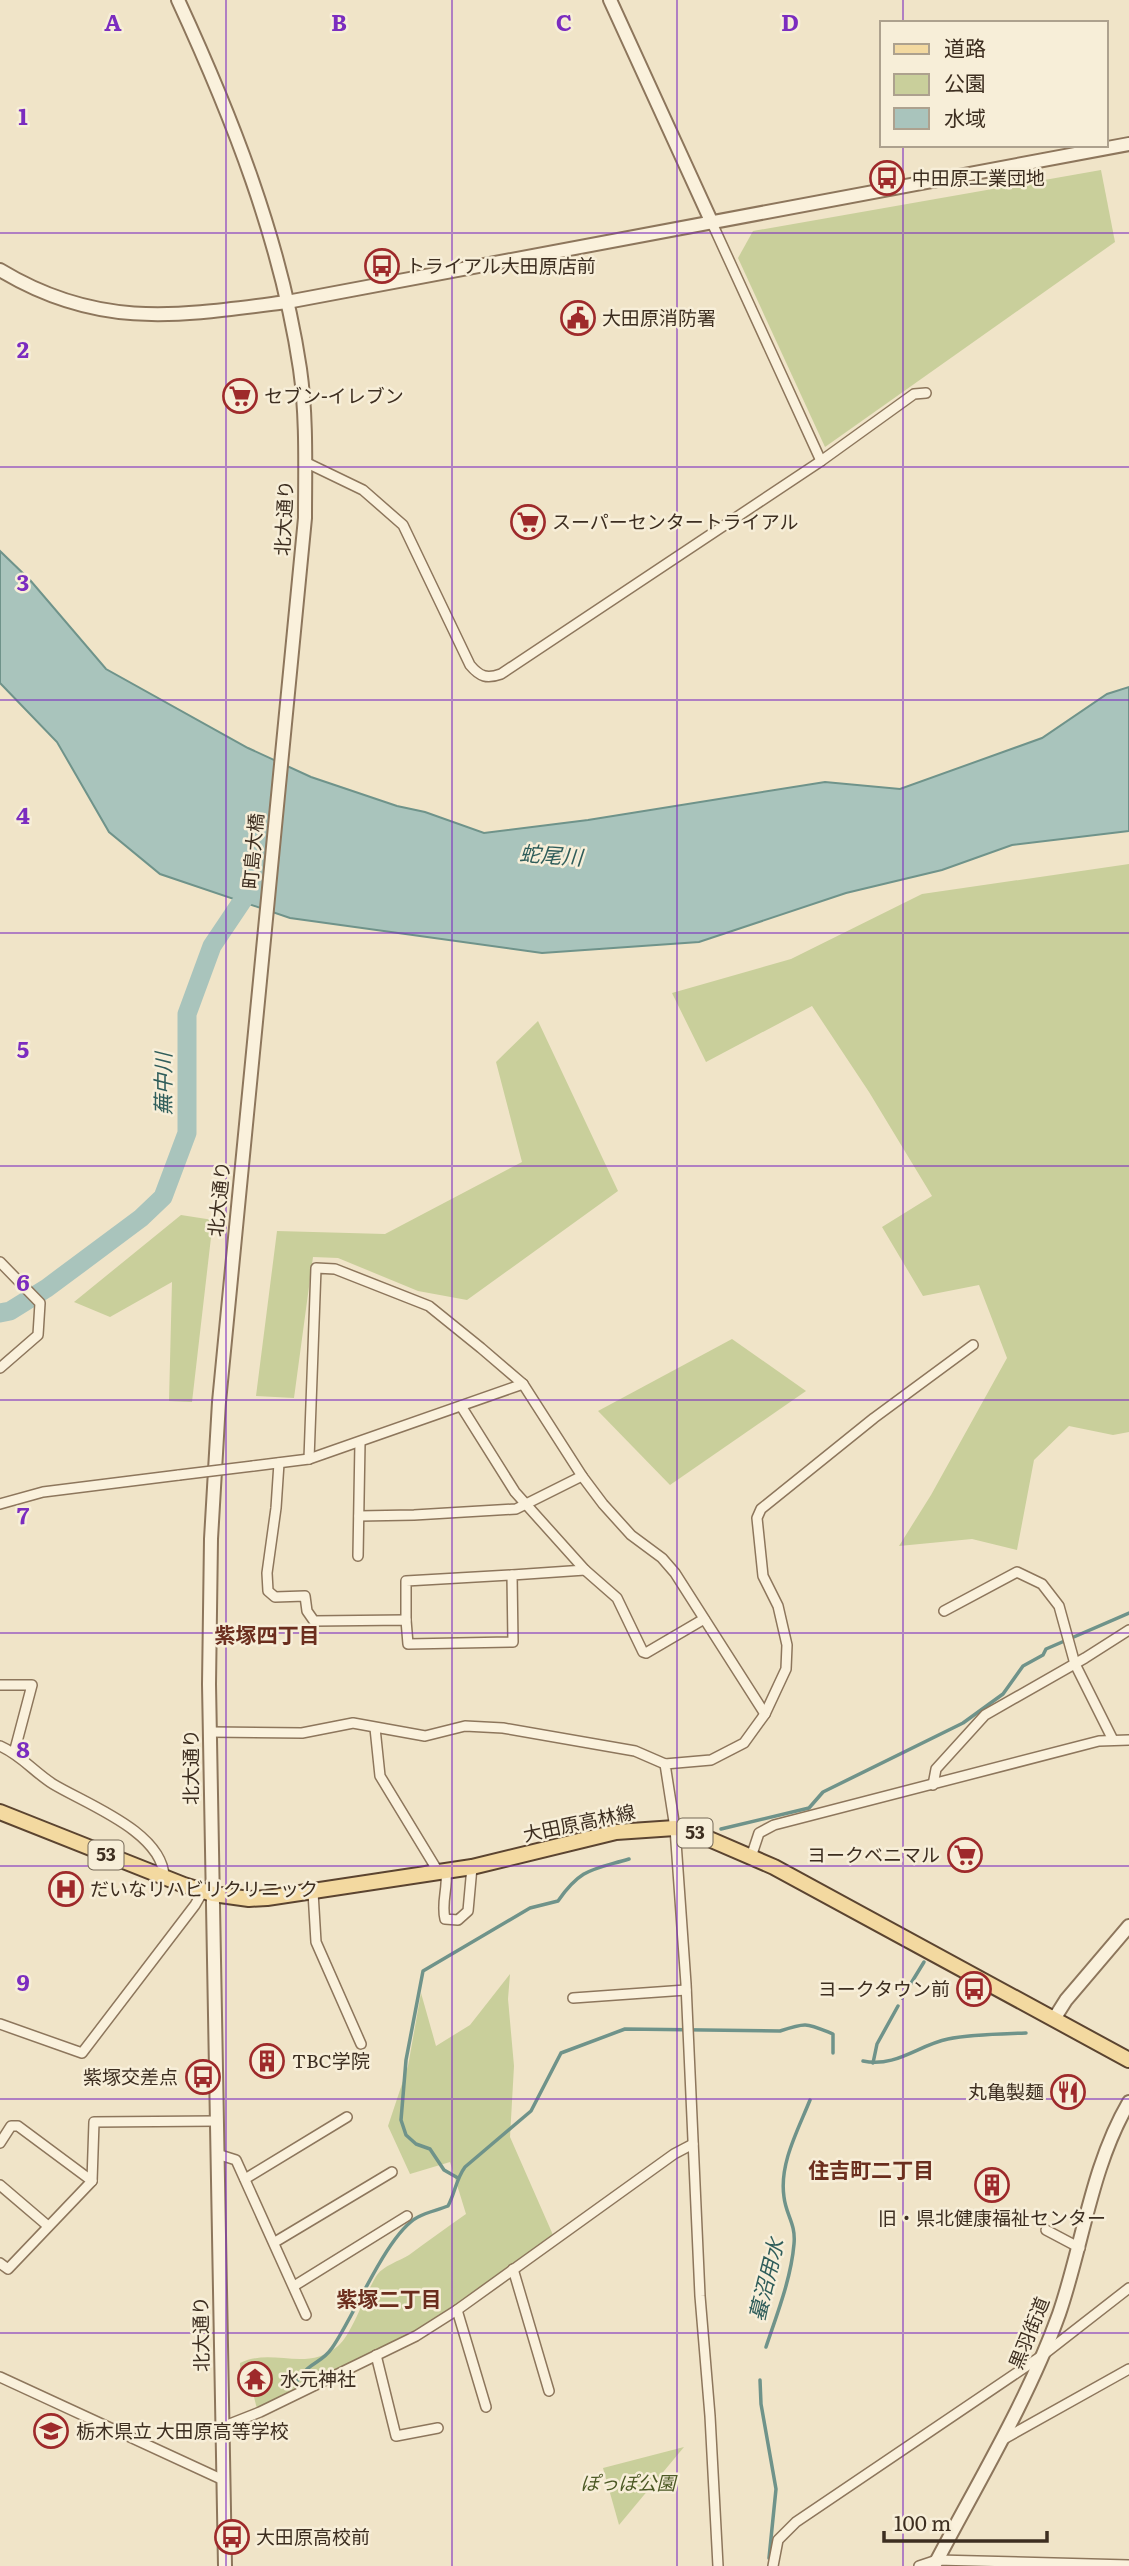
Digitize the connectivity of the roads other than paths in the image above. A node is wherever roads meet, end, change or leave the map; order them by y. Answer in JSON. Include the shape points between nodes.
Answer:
{"nodes":[{"id":1,"x":178,"y":0,"type":"edge"},
{"id":2,"x":610,"y":0,"type":"edge"},
{"id":3,"x":1129,"y":144,"type":"edge"},
{"id":4,"x":712,"y":223,"type":"junction"},
{"id":5,"x":0,"y":270,"type":"edge"},
{"id":6,"x":287,"y":302,"type":"junction"},
{"id":7,"x":926,"y":393,"type":"dead end"},
{"id":8,"x":821,"y":461,"type":"junction"},
{"id":9,"x":305,"y":462,"type":"junction"},
{"id":10,"x":282,"y":736,"type":"joint"},
{"id":11,"x":261,"y":969,"type":"joint"},
{"id":12,"x":0,"y":1262,"type":"edge"},
{"id":13,"x":973,"y":1345,"type":"dead end"},
{"id":14,"x":0,"y":1368,"type":"edge"},
{"id":15,"x":523,"y":1384,"type":"junction"},
{"id":16,"x":461,"y":1406,"type":"junction"},
{"id":17,"x":360,"y":1442,"type":"junction"},
{"id":18,"x":309,"y":1459,"type":"junction"},
{"id":19,"x":279,"y":1463,"type":"junction"},
{"id":20,"x":582,"y":1476,"type":"junction"},
{"id":21,"x":0,"y":1504,"type":"edge"},
{"id":22,"x":526,"y":1505,"type":"junction"},
{"id":23,"x":359,"y":1516,"type":"junction"},
{"id":24,"x":358,"y":1556,"type":"dead end"},
{"id":25,"x":585,"y":1570,"type":"junction"},
{"id":26,"x":512,"y":1575,"type":"junction"},
{"id":27,"x":944,"y":1611,"type":"dead end"},
{"id":28,"x":704,"y":1619,"type":"junction"},
{"id":29,"x":406,"y":1620,"type":"junction"},
{"id":30,"x":1129,"y":1630,"type":"edge"},
{"id":31,"x":1075,"y":1664,"type":"junction"},
{"id":32,"x":0,"y":1685,"type":"edge"},
{"id":33,"x":765,"y":1714,"type":"junction"},
{"id":34,"x":375,"y":1728,"type":"junction"},
{"id":35,"x":211,"y":1732,"type":"junction"},
{"id":36,"x":1113,"y":1740,"type":"junction"},
{"id":37,"x":1129,"y":1740,"type":"edge"},
{"id":38,"x":0,"y":1746,"type":"edge"},
{"id":39,"x":14,"y":1753,"type":"junction"},
{"id":40,"x":665,"y":1764,"type":"junction"},
{"id":41,"x":933,"y":1785,"type":"junction"},
{"id":42,"x":0,"y":1812,"type":"edge"},
{"id":43,"x":675,"y":1828,"type":"junction"},
{"id":44,"x":751,"y":1857,"type":"junction"},
{"id":45,"x":472,"y":1867,"type":"junction"},
{"id":46,"x":442,"y":1872,"type":"junction"},
{"id":47,"x":164,"y":1877,"type":"junction"},
{"id":48,"x":313,"y":1892,"type":"junction"},
{"id":49,"x":208,"y":1893,"type":"junction"},
{"id":50,"x":1129,"y":1926,"type":"edge"},
{"id":51,"x":686,"y":1990,"type":"junction"},
{"id":52,"x":573,"y":1998,"type":"dead end"},
{"id":53,"x":1054,"y":2019,"type":"junction"},
{"id":54,"x":0,"y":2024,"type":"edge"},
{"id":55,"x":361,"y":2043,"type":"dead end"},
{"id":56,"x":1129,"y":2060,"type":"edge"},
{"id":57,"x":1129,"y":2102,"type":"edge"},
{"id":58,"x":347,"y":2117,"type":"dead end"},
{"id":59,"x":217,"y":2121,"type":"junction"},
{"id":60,"x":0,"y":2143,"type":"edge"},
{"id":61,"x":693,"y":2144,"type":"junction"},
{"id":62,"x":217,"y":2154,"type":"junction"},
{"id":63,"x":392,"y":2172,"type":"dead end"},
{"id":64,"x":245,"y":2179,"type":"junction"},
{"id":65,"x":92,"y":2181,"type":"junction"},
{"id":66,"x":0,"y":2185,"type":"edge"},
{"id":67,"x":407,"y":2216,"type":"dead end"},
{"id":68,"x":48,"y":2226,"type":"junction"},
{"id":69,"x":1046,"y":2230,"type":"dead end"},
{"id":70,"x":275,"y":2242,"type":"junction"},
{"id":71,"x":1080,"y":2248,"type":"junction"},
{"id":72,"x":0,"y":2263,"type":"edge"},
{"id":73,"x":513,"y":2269,"type":"junction"},
{"id":74,"x":294,"y":2287,"type":"junction"},
{"id":75,"x":1129,"y":2288,"type":"edge"},
{"id":76,"x":457,"y":2310,"type":"junction"},
{"id":77,"x":306,"y":2315,"type":"dead end"},
{"id":78,"x":376,"y":2356,"type":"junction"},
{"id":79,"x":1043,"y":2356,"type":"junction"},
{"id":80,"x":1129,"y":2369,"type":"edge"},
{"id":81,"x":0,"y":2377,"type":"edge"},
{"id":82,"x":549,"y":2391,"type":"dead end"},
{"id":83,"x":486,"y":2407,"type":"dead end"},
{"id":84,"x":222,"y":2427,"type":"junction"},
{"id":85,"x":438,"y":2428,"type":"dead end"},
{"id":86,"x":1000,"y":2441,"type":"junction"},
{"id":87,"x":221,"y":2479,"type":"junction"},
{"id":88,"x":935,"y":2563,"type":"edge"},
{"id":89,"x":1129,"y":2565,"type":"edge"},
{"id":90,"x":225,"y":2566,"type":"edge"},
{"id":91,"x":718,"y":2566,"type":"edge"},
{"id":92,"x":773,"y":2566,"type":"edge"},
{"id":93,"x":919,"y":2566,"type":"edge"}],
"edges":[{"from":1,"to":6,"type":"street","name":"北大通り","via":[[256,193]]},
{"from":2,"to":4,"type":"street"},
{"from":3,"to":4,"type":"street"},
{"from":4,"to":6,"type":"street"},
{"from":4,"to":8,"type":"street"},
{"from":5,"to":6,"type":"street","via":[[58,298],[128,314],[174,316]]},
{"from":6,"to":9,"type":"street","name":"北大通り","via":[[300,372]]},
{"from":7,"to":8,"type":"street","via":[[914,394]]},
{"from":8,"to":9,"type":"street","via":[[489,678],[470,665],[403,525],[363,490]]},
{"from":9,"to":10,"type":"street","name":"北大通り","via":[[305,519]]},
{"from":10,"to":11,"type":"street","name":"町島大橋"},
{"from":11,"to":35,"type":"street","name":"北大通り","via":[[219,1402],[211,1539]]},
{"from":12,"to":14,"type":"street","via":[[40,1303],[38,1335]]},
{"from":13,"to":33,"type":"street","via":[[761,1509],[757,1518],[763,1576],[778,1606],[787,1645],[786,1669]]},
{"from":15,"to":16,"type":"street"},
{"from":15,"to":18,"type":"street","via":[[429,1307],[335,1269],[316,1268]]},
{"from":15,"to":20,"type":"street"},
{"from":16,"to":17,"type":"street"},
{"from":16,"to":22,"type":"street"},
{"from":17,"to":18,"type":"street"},
{"from":17,"to":23,"type":"street"},
{"from":18,"to":19,"type":"street"},
{"from":19,"to":21,"type":"street","bridge":true,"via":[[43,1492]]},
{"from":19,"to":29,"type":"street","via":[[268,1591],[275,1597],[305,1596],[314,1621]]},
{"from":20,"to":22,"type":"street"},
{"from":20,"to":28,"type":"street","via":[[631,1535],[668,1565]]},
{"from":22,"to":23,"type":"street"},
{"from":22,"to":25,"type":"street"},
{"from":23,"to":24,"type":"street"},
{"from":25,"to":26,"type":"street"},
{"from":25,"to":28,"type":"street","via":[[617,1598],[643,1652]]},
{"from":26,"to":29,"type":"street","via":[[406,1581]]},
{"from":26,"to":29,"type":"street","via":[[513,1642],[408,1644]]},
{"from":27,"to":31,"type":"street","via":[[1017,1572],[1042,1584],[1059,1606]]},
{"from":28,"to":33,"type":"street"},
{"from":30,"to":31,"type":"street"},
{"from":31,"to":36,"type":"street"},
{"from":31,"to":41,"type":"street","via":[[985,1715],[936,1769]]},
{"from":32,"to":39,"type":"street","via":[[32,1685]]},
{"from":33,"to":40,"type":"street","via":[[744,1743],[711,1760]]},
{"from":34,"to":35,"type":"street","via":[[353,1723],[302,1733]]},
{"from":34,"to":40,"type":"street","via":[[425,1736],[465,1726],[503,1728],[635,1751]]},
{"from":34,"to":46,"type":"street","via":[[380,1776]]},
{"from":35,"to":49,"type":"street","name":"北大通り"},
{"from":36,"to":37,"type":"street"},
{"from":36,"to":41,"type":"street"},
{"from":38,"to":39,"type":"street"},
{"from":39,"to":47,"type":"street","via":[[50,1782],[127,1825],[164,1864]]},
{"from":40,"to":43,"type":"street"},
{"from":41,"to":44,"type":"street","via":[[774,1825],[759,1833]]},
{"from":42,"to":47,"type":"main road","name":"大田原高林線","number":"53"},
{"from":43,"to":44,"type":"main road","name":"大田原高林線","number":"53"},
{"from":43,"to":45,"type":"main road","name":"大田原高林線","number":"53","via":[[616,1832]]},
{"from":43,"to":51,"type":"street"},
{"from":44,"to":53,"type":"main road","name":"大田原高林線","number":"53"},
{"from":45,"to":46,"type":"main road","name":"大田原高林線","number":"53"},
{"from":45,"to":46,"type":"street","via":[[468,1911],[458,1920],[445,1919],[441,1905],[447,1888]]},
{"from":46,"to":48,"type":"main road","name":"大田原高林線","number":"53"},
{"from":47,"to":49,"type":"main road","name":"大田原高林線","number":"53"},
{"from":48,"to":49,"type":"main road","name":"大田原高林線","number":"53","via":[[249,1899]]},
{"from":48,"to":55,"type":"street","via":[[316,1942]]},
{"from":49,"to":54,"type":"street","via":[[82,2053]]},
{"from":49,"to":59,"type":"street","name":"北大通り"},
{"from":50,"to":53,"type":"street"},
{"from":51,"to":52,"type":"street"},
{"from":51,"to":61,"type":"street"},
{"from":53,"to":56,"type":"main road","name":"大田原高林線","number":"53"},
{"from":57,"to":71,"type":"street","name":"黒羽街道","via":[[1102,2161]]},
{"from":58,"to":64,"type":"street"},
{"from":59,"to":62,"type":"street","name":"北大通り"},
{"from":59,"to":65,"type":"street","via":[[94,2122]]},
{"from":60,"to":65,"type":"street","via":[[11,2126],[18,2126]]},
{"from":61,"to":73,"type":"street"},
{"from":61,"to":91,"type":"street"},
{"from":62,"to":64,"type":"street","via":[[236,2160]]},
{"from":62,"to":84,"type":"street","name":"北大通り"},
{"from":63,"to":70,"type":"street"},
{"from":64,"to":70,"type":"street"},
{"from":65,"to":68,"type":"street"},
{"from":66,"to":68,"type":"street"},
{"from":67,"to":74,"type":"street"},
{"from":68,"to":72,"type":"street","via":[[8,2269]]},
{"from":69,"to":71,"type":"street"},
{"from":70,"to":74,"type":"street"},
{"from":71,"to":79,"type":"street","name":"黒羽街道"},
{"from":73,"to":76,"type":"street"},
{"from":73,"to":82,"type":"street"},
{"from":74,"to":77,"type":"street"},
{"from":75,"to":79,"type":"street"},
{"from":76,"to":78,"type":"street"},
{"from":76,"to":83,"type":"street"},
{"from":78,"to":84,"type":"street"},
{"from":78,"to":85,"type":"street","via":[[396,2436]]},
{"from":79,"to":86,"type":"street","name":"黒羽街道"},
{"from":79,"to":92,"type":"street","via":[[796,2522],[778,2540]]},
{"from":80,"to":86,"type":"street"},
{"from":81,"to":87,"type":"street"},
{"from":84,"to":87,"type":"street","name":"北大通り"},
{"from":86,"to":88,"type":"street","name":"黒羽街道"},
{"from":87,"to":90,"type":"street","name":"北大通り"},
{"from":88,"to":89,"type":"street"},
{"from":88,"to":93,"type":"street"}]}
